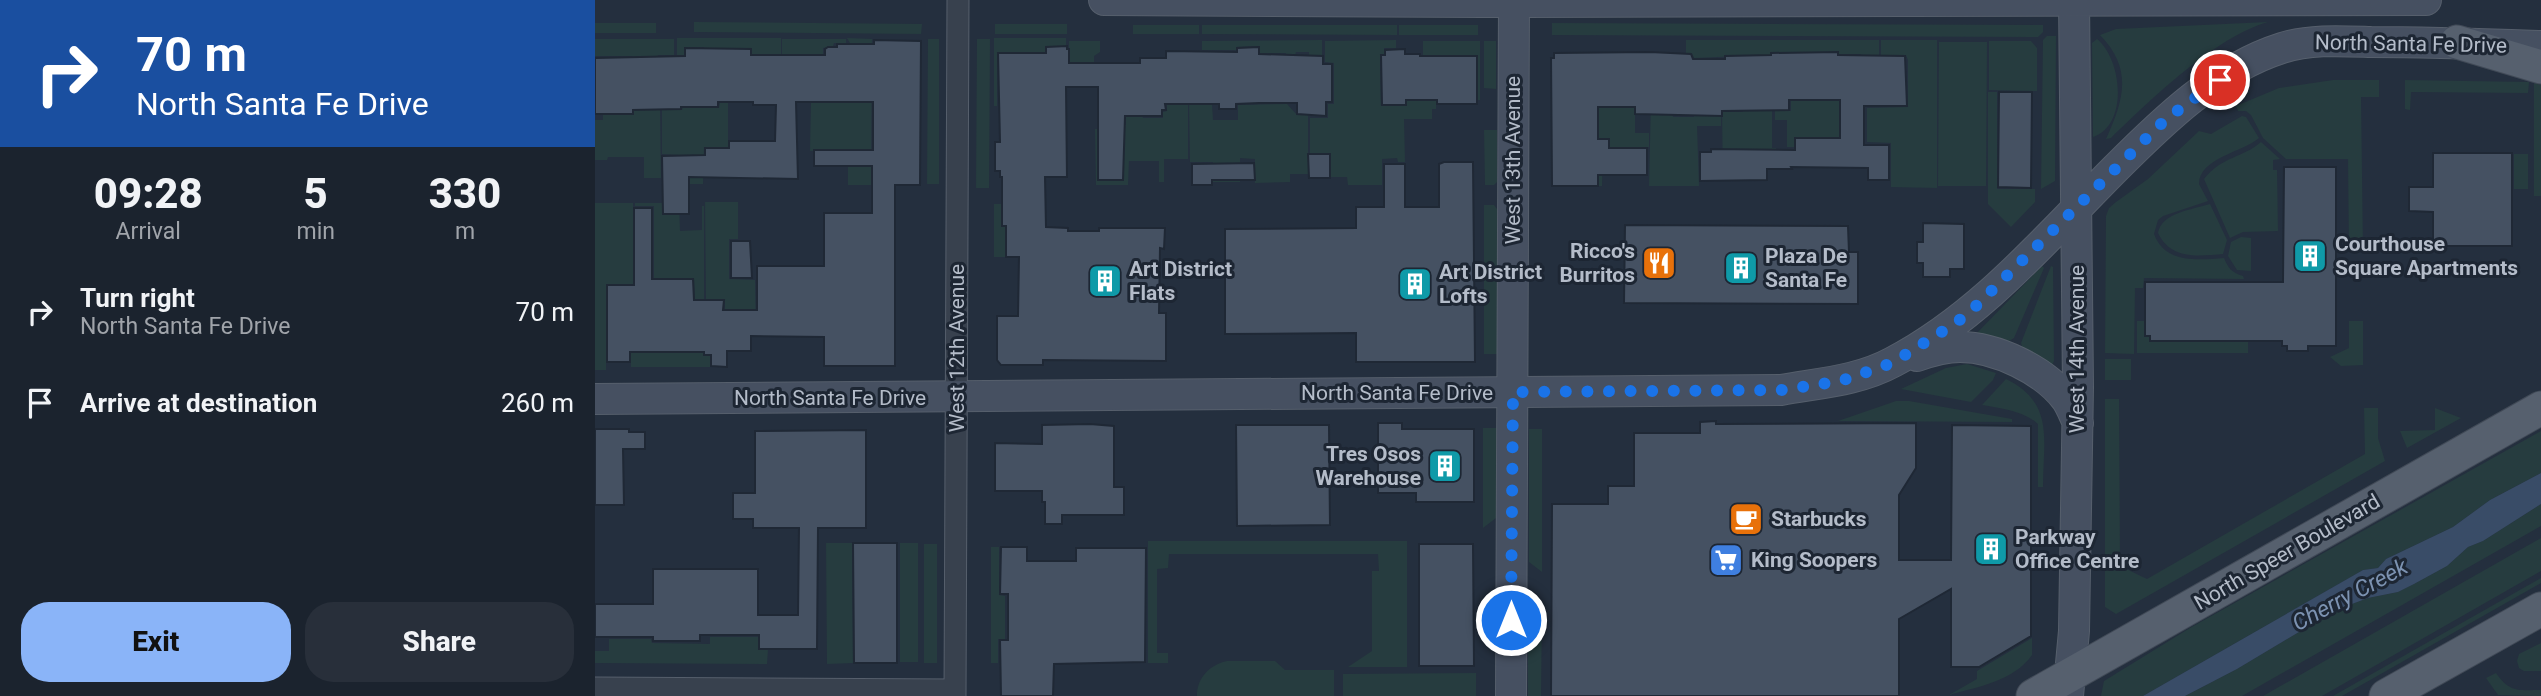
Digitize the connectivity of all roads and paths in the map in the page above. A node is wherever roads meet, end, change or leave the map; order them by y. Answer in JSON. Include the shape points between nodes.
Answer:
{"nodes":[{"id":1,"x":958,"y":0,"type":"edge"},
{"id":2,"x":1104,"y":0,"type":"edge"},
{"id":3,"x":2426,"y":0,"type":"edge"},
{"id":4,"x":2074,"y":1,"type":"edge"},
{"id":5,"x":1514,"y":2,"type":"junction"},
{"id":6,"x":2457,"y":42,"type":"junction"},
{"id":7,"x":2541,"y":46,"type":"edge"},
{"id":8,"x":2541,"y":67,"type":"edge"},
{"id":9,"x":2075,"y":209,"type":"junction"},
{"id":10,"x":1892,"y":363,"type":"junction"},
{"id":11,"x":1513,"y":392,"type":"junction"},
{"id":12,"x":957,"y":397,"type":"junction"},
{"id":13,"x":595,"y":399,"type":"edge"},
{"id":14,"x":2541,"y":408,"type":"edge"},
{"id":15,"x":2078,"y":424,"type":"junction"},
{"id":16,"x":2541,"y":609,"type":"edge"},
{"id":17,"x":2069,"y":686,"type":"edge"},
{"id":18,"x":595,"y":688,"type":"edge"},
{"id":19,"x":955,"y":693,"type":"edge"},
{"id":20,"x":1511,"y":696,"type":"edge"},
{"id":21,"x":2033,"y":696,"type":"edge"},
{"id":22,"x":2386,"y":696,"type":"edge"}],
"edges":[{"from":1,"to":12,"type":"street","name":"West 12th Avenue"},
{"from":2,"to":5,"type":"main road"},
{"from":3,"to":4,"type":"main road"},
{"from":4,"to":5,"type":"main road"},
{"from":4,"to":9,"type":"main road","name":"West 14th Avenue"},
{"from":5,"to":11,"type":"main road","name":"West 13th Avenue"},
{"from":6,"to":7,"type":"main road","name":"North Santa Fe Drive"},
{"from":6,"to":8,"type":"main road"},
{"from":6,"to":9,"type":"main road","name":"North Santa Fe Drive","via":[[2322,41],[2273,51],[2182,106]]},
{"from":9,"to":10,"type":"main road","name":"North Santa Fe Drive","via":[[1956,323]]},
{"from":9,"to":15,"type":"main road","name":"West 14th Avenue"},
{"from":10,"to":11,"type":"main road","name":"North Santa Fe Drive","via":[[1841,381],[1781,390]]},
{"from":10,"to":15,"type":"main road","via":[[1960,347],[1981,350],[2049,382],[2067,400]]},
{"from":11,"to":12,"type":"main road","name":"North Santa Fe Drive"},
{"from":11,"to":20,"type":"main road","name":"West 13th Avenue"},
{"from":12,"to":13,"type":"main road","name":"North Santa Fe Drive"},
{"from":12,"to":19,"type":"street","name":"West 12th Avenue"},
{"from":14,"to":17,"type":"main road","name":"North Speer Boulevard"},
{"from":15,"to":17,"type":"main road","name":"West 14th Avenue"},
{"from":16,"to":22,"type":"main road"},
{"from":17,"to":21,"type":"main road","name":"North Speer Boulevard"},
{"from":18,"to":19,"type":"street"}]}
